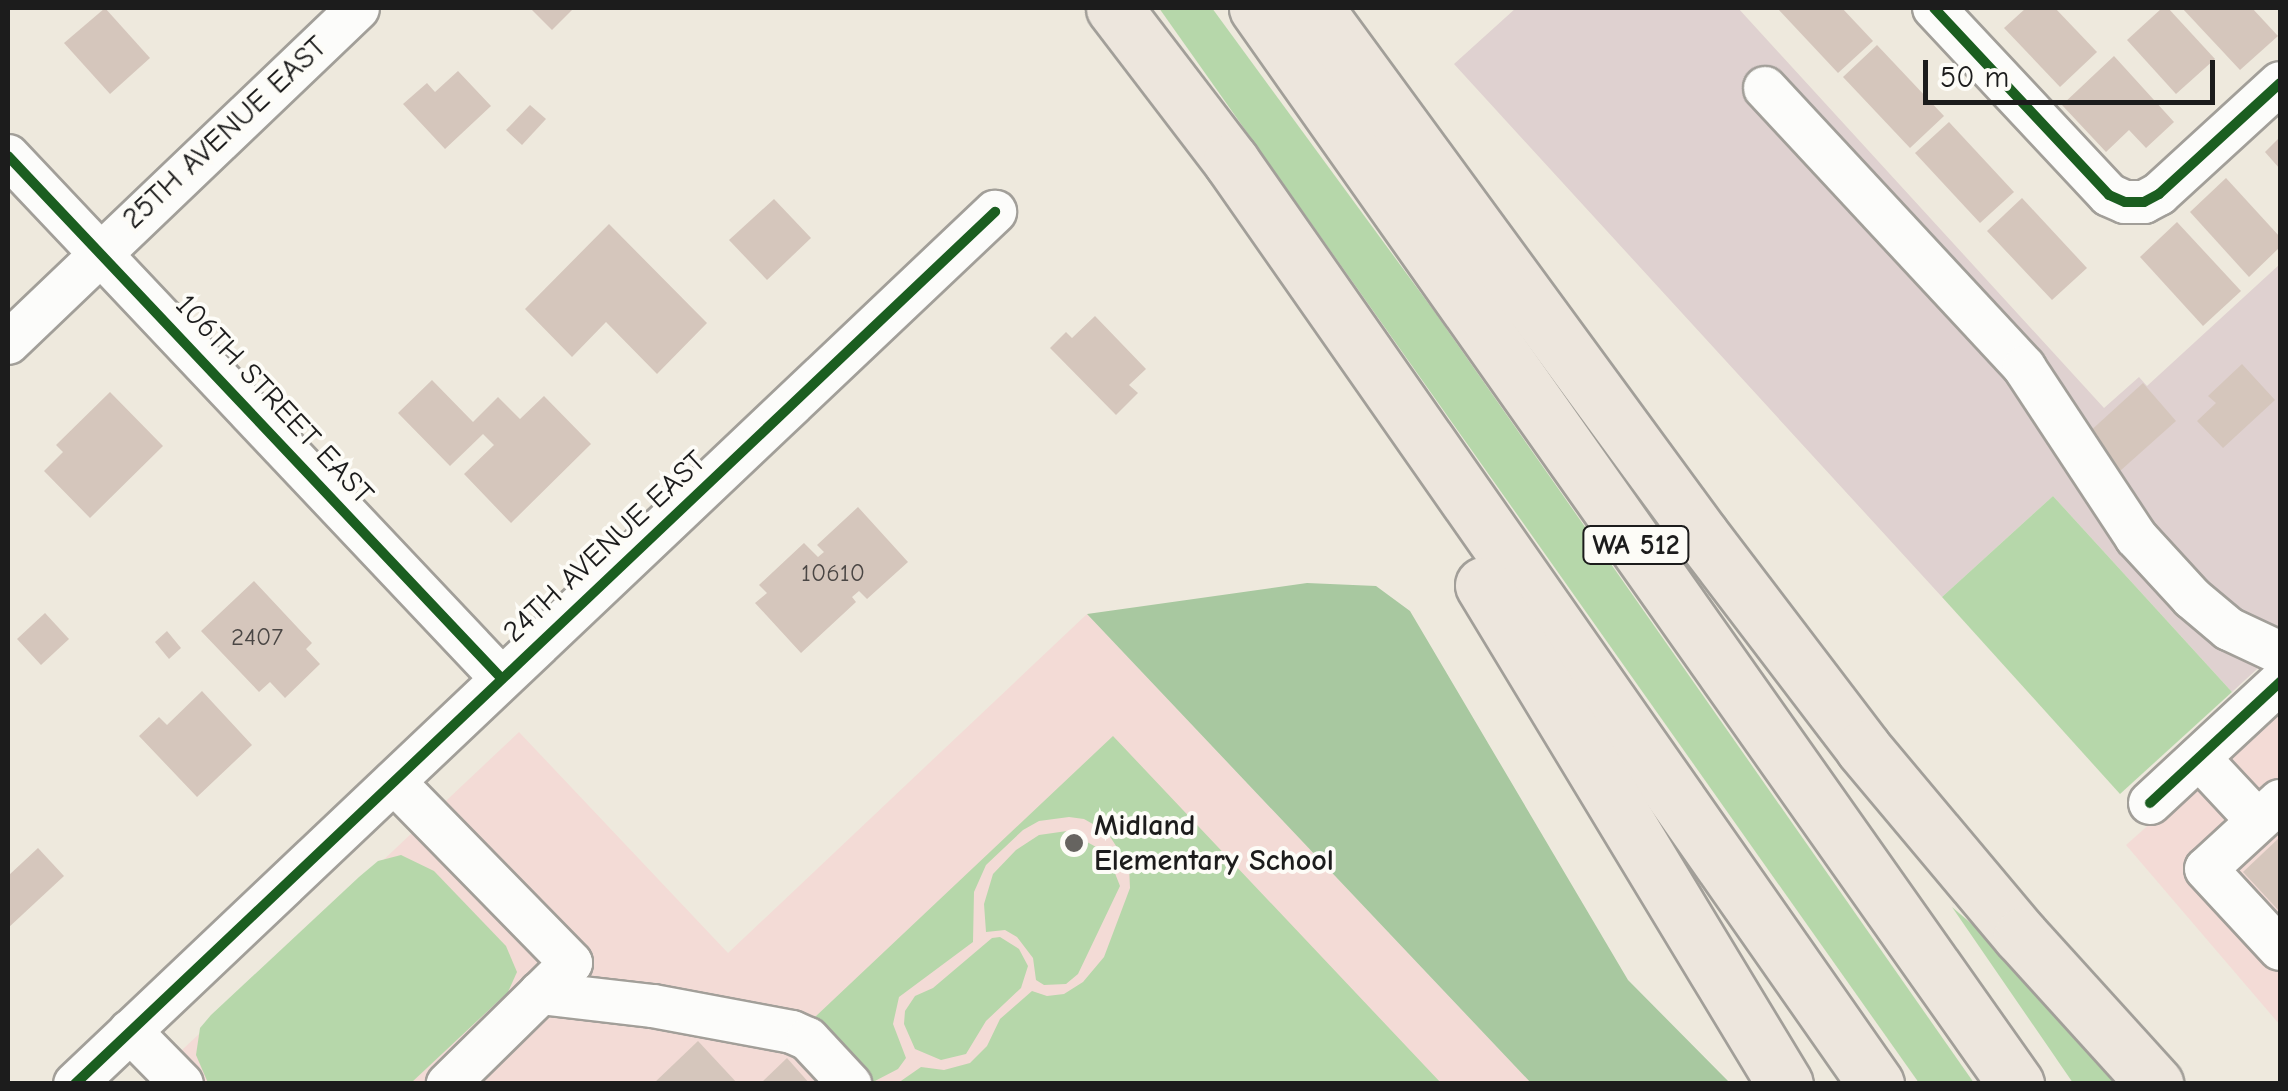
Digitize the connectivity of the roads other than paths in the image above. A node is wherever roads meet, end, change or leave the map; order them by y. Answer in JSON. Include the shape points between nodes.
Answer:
{"nodes":[{"id":1,"x":358,"y":8,"type":"edge"},
{"id":2,"x":1114,"y":8,"type":"edge"},
{"id":3,"x":1257,"y":8,"type":"edge"},
{"id":4,"x":1315,"y":8,"type":"edge"},
{"id":5,"x":1951,"y":13,"type":"edge"},
{"id":6,"x":2280,"y":83,"type":"edge"},
{"id":7,"x":1765,"y":88,"type":"dead end"},
{"id":8,"x":8,"y":156,"type":"edge"},
{"id":9,"x":1231,"y":161,"type":"junction"},
{"id":10,"x":995,"y":212,"type":"dead end"},
{"id":11,"x":100,"y":251,"type":"junction"},
{"id":12,"x":8,"y":343,"type":"edge"},
{"id":13,"x":2280,"y":653,"type":"edge"},
{"id":14,"x":502,"y":680,"type":"junction"},
{"id":15,"x":2280,"y":682,"type":"edge"},
{"id":16,"x":2199,"y":758,"type":"junction"},
{"id":17,"x":394,"y":782,"type":"junction"},
{"id":18,"x":2150,"y":802,"type":"dead end"},
{"id":19,"x":2270,"y":811,"type":"edge"},
{"id":20,"x":2280,"y":949,"type":"edge"},
{"id":21,"x":540,"y":993,"type":"junction"},
{"id":22,"x":130,"y":1031,"type":"junction"},
{"id":23,"x":75,"y":1084,"type":"edge"},
{"id":24,"x":182,"y":1084,"type":"edge"},
{"id":25,"x":448,"y":1084,"type":"edge"},
{"id":26,"x":850,"y":1084,"type":"edge"},
{"id":27,"x":1785,"y":1084,"type":"edge"},
{"id":28,"x":1876,"y":1084,"type":"edge"},
{"id":29,"x":2016,"y":1084,"type":"edge"},
{"id":30,"x":2155,"y":1084,"type":"edge"}],
"edges":[{"from":1,"to":11,"type":"street","name":"25TH AVENUE EAST"},
{"from":2,"to":9,"type":"highway"},
{"from":3,"to":29,"type":"highway","number":"WA 512"},
{"from":4,"to":30,"type":"highway","via":[[1863,748]]},
{"from":5,"to":6,"type":"street","via":[[2109,195],[2125,202],[2159,194]]},
{"from":7,"to":13,"type":"street","via":[[2024,366],[2136,537],[2230,629]]},
{"from":8,"to":11,"type":"street","name":"106TH STREET EAST"},
{"from":9,"to":27,"type":"highway"},
{"from":9,"to":28,"type":"highway"},
{"from":10,"to":14,"type":"street","name":"24TH AVENUE EAST"},
{"from":11,"to":12,"type":"street","name":"25TH AVENUE EAST"},
{"from":11,"to":14,"type":"street","name":"106TH STREET EAST"},
{"from":14,"to":17,"type":"street","name":"24TH AVENUE EAST"},
{"from":15,"to":16,"type":"street"},
{"from":16,"to":18,"type":"street"},
{"from":16,"to":19,"type":"street"},
{"from":17,"to":21,"type":"street","via":[[572,963]]},
{"from":17,"to":22,"type":"street","name":"24TH AVENUE EAST"},
{"from":19,"to":20,"type":"street","via":[[2206,870]]},
{"from":21,"to":25,"type":"street"},
{"from":21,"to":26,"type":"street","via":[[792,1032],[808,1039]]},
{"from":22,"to":23,"type":"street","name":"24TH AVENUE EAST"},
{"from":22,"to":24,"type":"street"}]}
